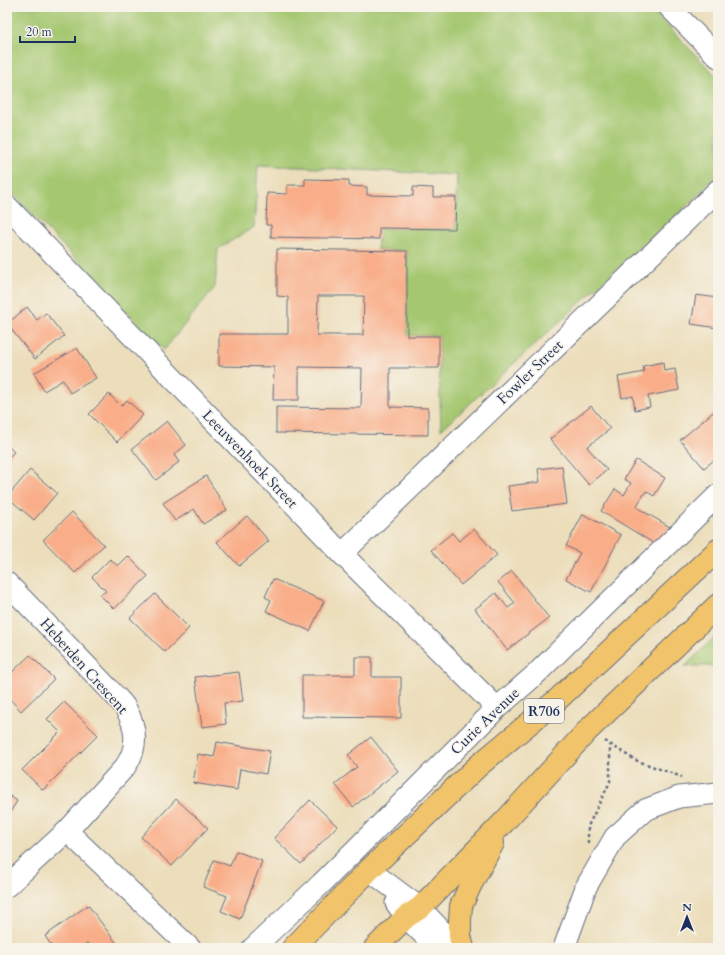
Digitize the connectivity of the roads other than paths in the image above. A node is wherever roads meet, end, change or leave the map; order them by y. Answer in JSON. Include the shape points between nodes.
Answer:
{"nodes":[{"id":1,"x":669,"y":7,"type":"edge"},
{"id":2,"x":718,"y":57,"type":"edge"},
{"id":3,"x":718,"y":190,"type":"edge"},
{"id":4,"x":7,"y":206,"type":"edge"},
{"id":5,"x":718,"y":495,"type":"edge"},
{"id":6,"x":718,"y":550,"type":"edge"},
{"id":7,"x":342,"y":554,"type":"junction"},
{"id":8,"x":7,"y":582,"type":"edge"},
{"id":9,"x":718,"y":605,"type":"edge"},
{"id":10,"x":497,"y":708,"type":"junction"},
{"id":11,"x":718,"y":793,"type":"edge"},
{"id":12,"x":505,"y":821,"type":"junction"},
{"id":13,"x":67,"y":831,"type":"junction"},
{"id":14,"x":369,"y":870,"type":"junction"},
{"id":15,"x":7,"y":886,"type":"edge"},
{"id":16,"x":413,"y":912,"type":"junction"},
{"id":17,"x":190,"y":948,"type":"edge"},
{"id":18,"x":252,"y":948,"type":"edge"},
{"id":19,"x":293,"y":948,"type":"edge"},
{"id":20,"x":375,"y":948,"type":"edge"},
{"id":21,"x":437,"y":948,"type":"edge"},
{"id":22,"x":458,"y":948,"type":"edge"},
{"id":23,"x":463,"y":948,"type":"edge"},
{"id":24,"x":564,"y":948,"type":"edge"}],
"edges":[{"from":1,"to":2,"type":"street"},
{"from":3,"to":7,"type":"street","name":"Fowler Street"},
{"from":4,"to":7,"type":"street","name":"Leeuwenhoek Street"},
{"from":5,"to":10,"type":"street","name":"Curie Avenue"},
{"from":6,"to":14,"type":"main road","name":"Curie Avenue","number":"R706","via":[[557,700],[478,766]]},
{"from":7,"to":10,"type":"street","name":"Leeuwenhoek Street"},
{"from":8,"to":13,"type":"street","name":"Heberden Crescent","via":[[124,706],[134,728],[134,748],[130,760]]},
{"from":9,"to":12,"type":"main road","via":[[588,730]]},
{"from":10,"to":18,"type":"street","name":"Curie Avenue","via":[[321,884]]},
{"from":11,"to":24,"type":"street","via":[[679,797],[645,810],[615,837],[586,887]]},
{"from":12,"to":16,"type":"main road"},
{"from":12,"to":23,"type":"main road","via":[[461,906],[460,936]]},
{"from":13,"to":15,"type":"street","name":"Heberden Crescent"},
{"from":13,"to":17,"type":"street"},
{"from":14,"to":16,"type":"street"},
{"from":14,"to":19,"type":"main road","name":"Curie Avenue","number":"R706"},
{"from":16,"to":20,"type":"main road"},
{"from":16,"to":21,"type":"street"},
{"from":16,"to":22,"type":"street"}]}
